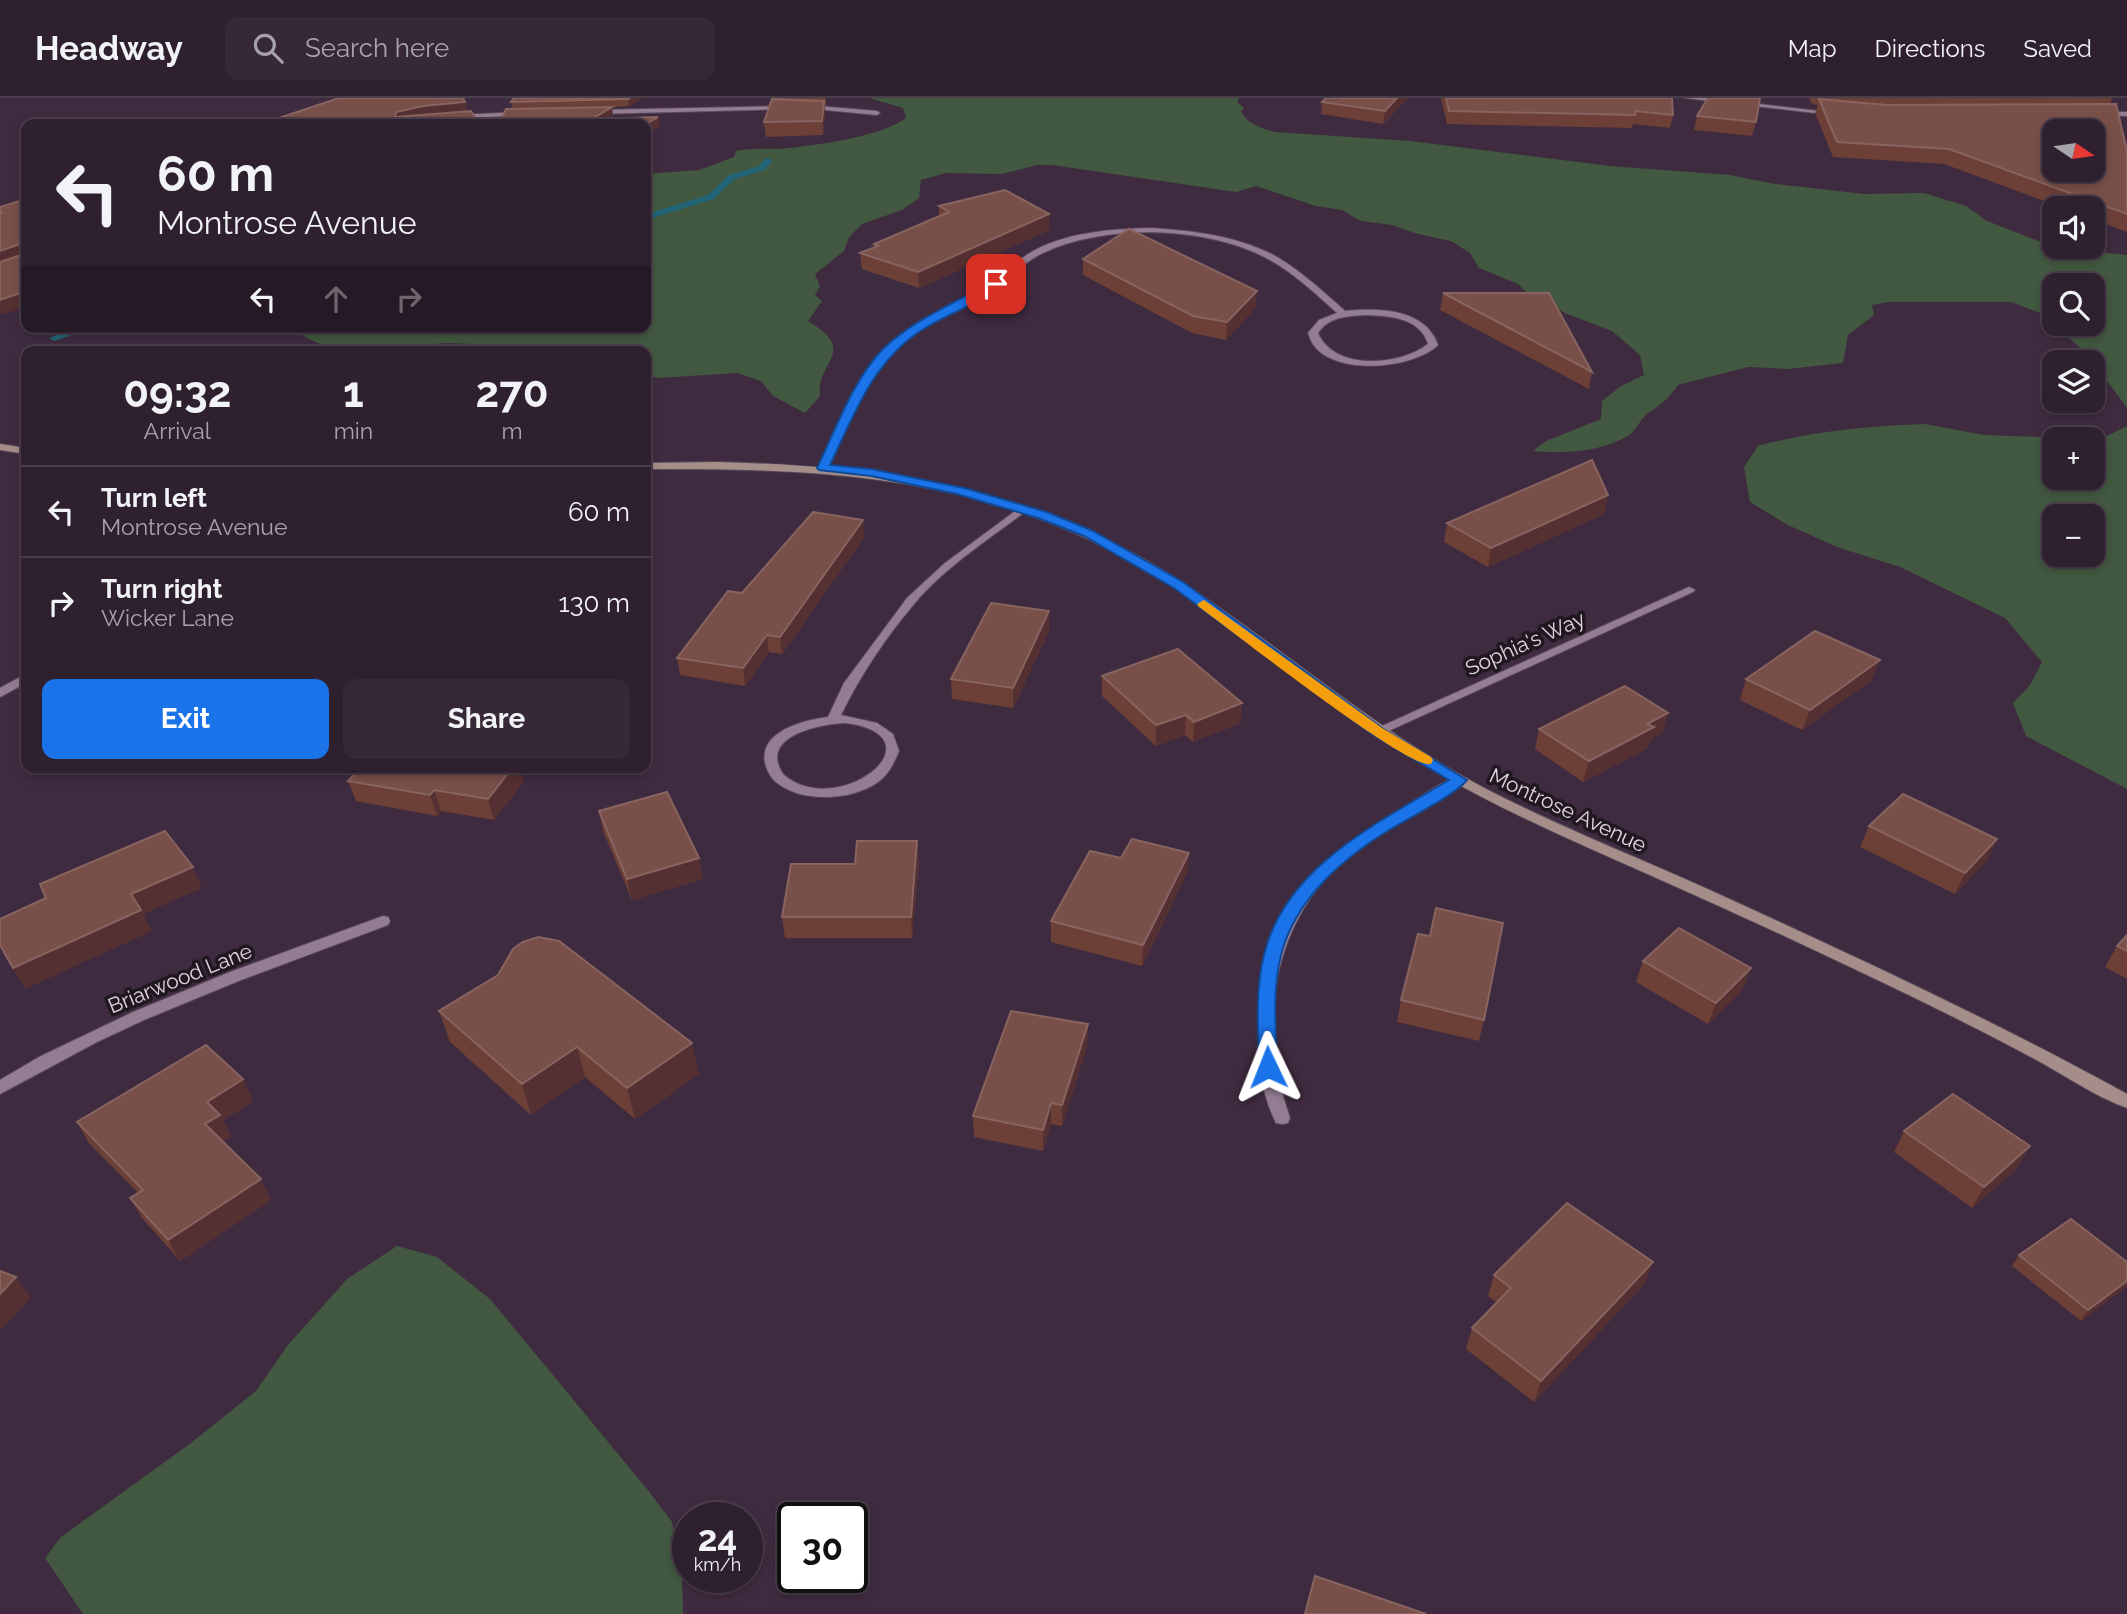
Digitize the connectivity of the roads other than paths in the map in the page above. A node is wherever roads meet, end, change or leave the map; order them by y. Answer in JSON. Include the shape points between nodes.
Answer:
{"nodes":[{"id":1,"x":725,"y":98,"type":"edge"},
{"id":2,"x":1689,"y":98,"type":"edge"},
{"id":3,"x":789,"y":107,"type":"edge"},
{"id":4,"x":803,"y":107,"type":"edge"},
{"id":5,"x":722,"y":108,"type":"junction"},
{"id":6,"x":589,"y":112,"type":"edge"},
{"id":7,"x":877,"y":113,"type":"dead end"},
{"id":8,"x":523,"y":114,"type":"edge"},
{"id":9,"x":1844,"y":114,"type":"edge"},
{"id":10,"x":2089,"y":114,"type":"edge"},
{"id":11,"x":2127,"y":114,"type":"edge"},
{"id":12,"x":445,"y":118,"type":"edge"},
{"id":13,"x":1343,"y":314,"type":"junction"},
{"id":14,"x":0,"y":447,"type":"edge"},
{"id":15,"x":21,"y":450,"type":"edge"},
{"id":16,"x":651,"y":466,"type":"edge"},
{"id":17,"x":823,"y":468,"type":"junction"},
{"id":18,"x":1023,"y":509,"type":"junction"},
{"id":19,"x":1689,"y":590,"type":"dead end"},
{"id":20,"x":21,"y":681,"type":"edge"},
{"id":21,"x":0,"y":693,"type":"edge"},
{"id":22,"x":833,"y":719,"type":"junction"},
{"id":23,"x":1377,"y":731,"type":"junction"},
{"id":24,"x":1460,"y":780,"type":"junction"},
{"id":25,"x":383,"y":921,"type":"dead end"},
{"id":26,"x":0,"y":1088,"type":"edge"},
{"id":27,"x":2127,"y":1102,"type":"edge"},
{"id":28,"x":1282,"y":1118,"type":"dead end"}],
"edges":[{"from":1,"to":5,"type":"street"},
{"from":2,"to":9,"type":"street"},
{"from":3,"to":5,"type":"street"},
{"from":4,"to":7,"type":"street"},
{"from":5,"to":6,"type":"street"},
{"from":8,"to":12,"type":"street"},
{"from":10,"to":11,"type":"street"},
{"from":13,"to":13,"type":"street","via":[[1325,319],[1313,333],[1316,343],[1340,357],[1369,363],[1403,362],[1433,345],[1432,335],[1409,319],[1373,312]]},
{"from":13,"to":17,"type":"street","via":[[1281,263],[1227,240],[1132,232],[1051,246],[1026,259],[983,294],[893,345],[864,384]]},
{"from":14,"to":15,"type":"main road"},
{"from":16,"to":17,"type":"main road","name":"Montrose Avenue"},
{"from":17,"to":18,"type":"main road","name":"Montrose Avenue","via":[[917,481]]},
{"from":18,"to":22,"type":"street","via":[[911,600],[850,683]]},
{"from":18,"to":23,"type":"main road","name":"Montrose Avenue","via":[[1088,534],[1147,565]]},
{"from":19,"to":23,"type":"street","name":"Sophia's Way"},
{"from":20,"to":21,"type":"street"},
{"from":22,"to":22,"type":"street","via":[[800,726],[777,744],[771,758],[779,778],[795,788],[830,793],[854,789],[882,773],[891,759],[888,738],[866,723]]},
{"from":23,"to":24,"type":"main road","name":"Montrose Avenue"},
{"from":24,"to":27,"type":"main road","name":"Montrose Avenue","via":[[1874,973]]},
{"from":24,"to":28,"type":"street","via":[[1331,863],[1282,928],[1272,955],[1266,1010],[1268,1067]]},
{"from":25,"to":26,"type":"street","name":"Briarwood Lane","via":[[139,1015]]}]}
